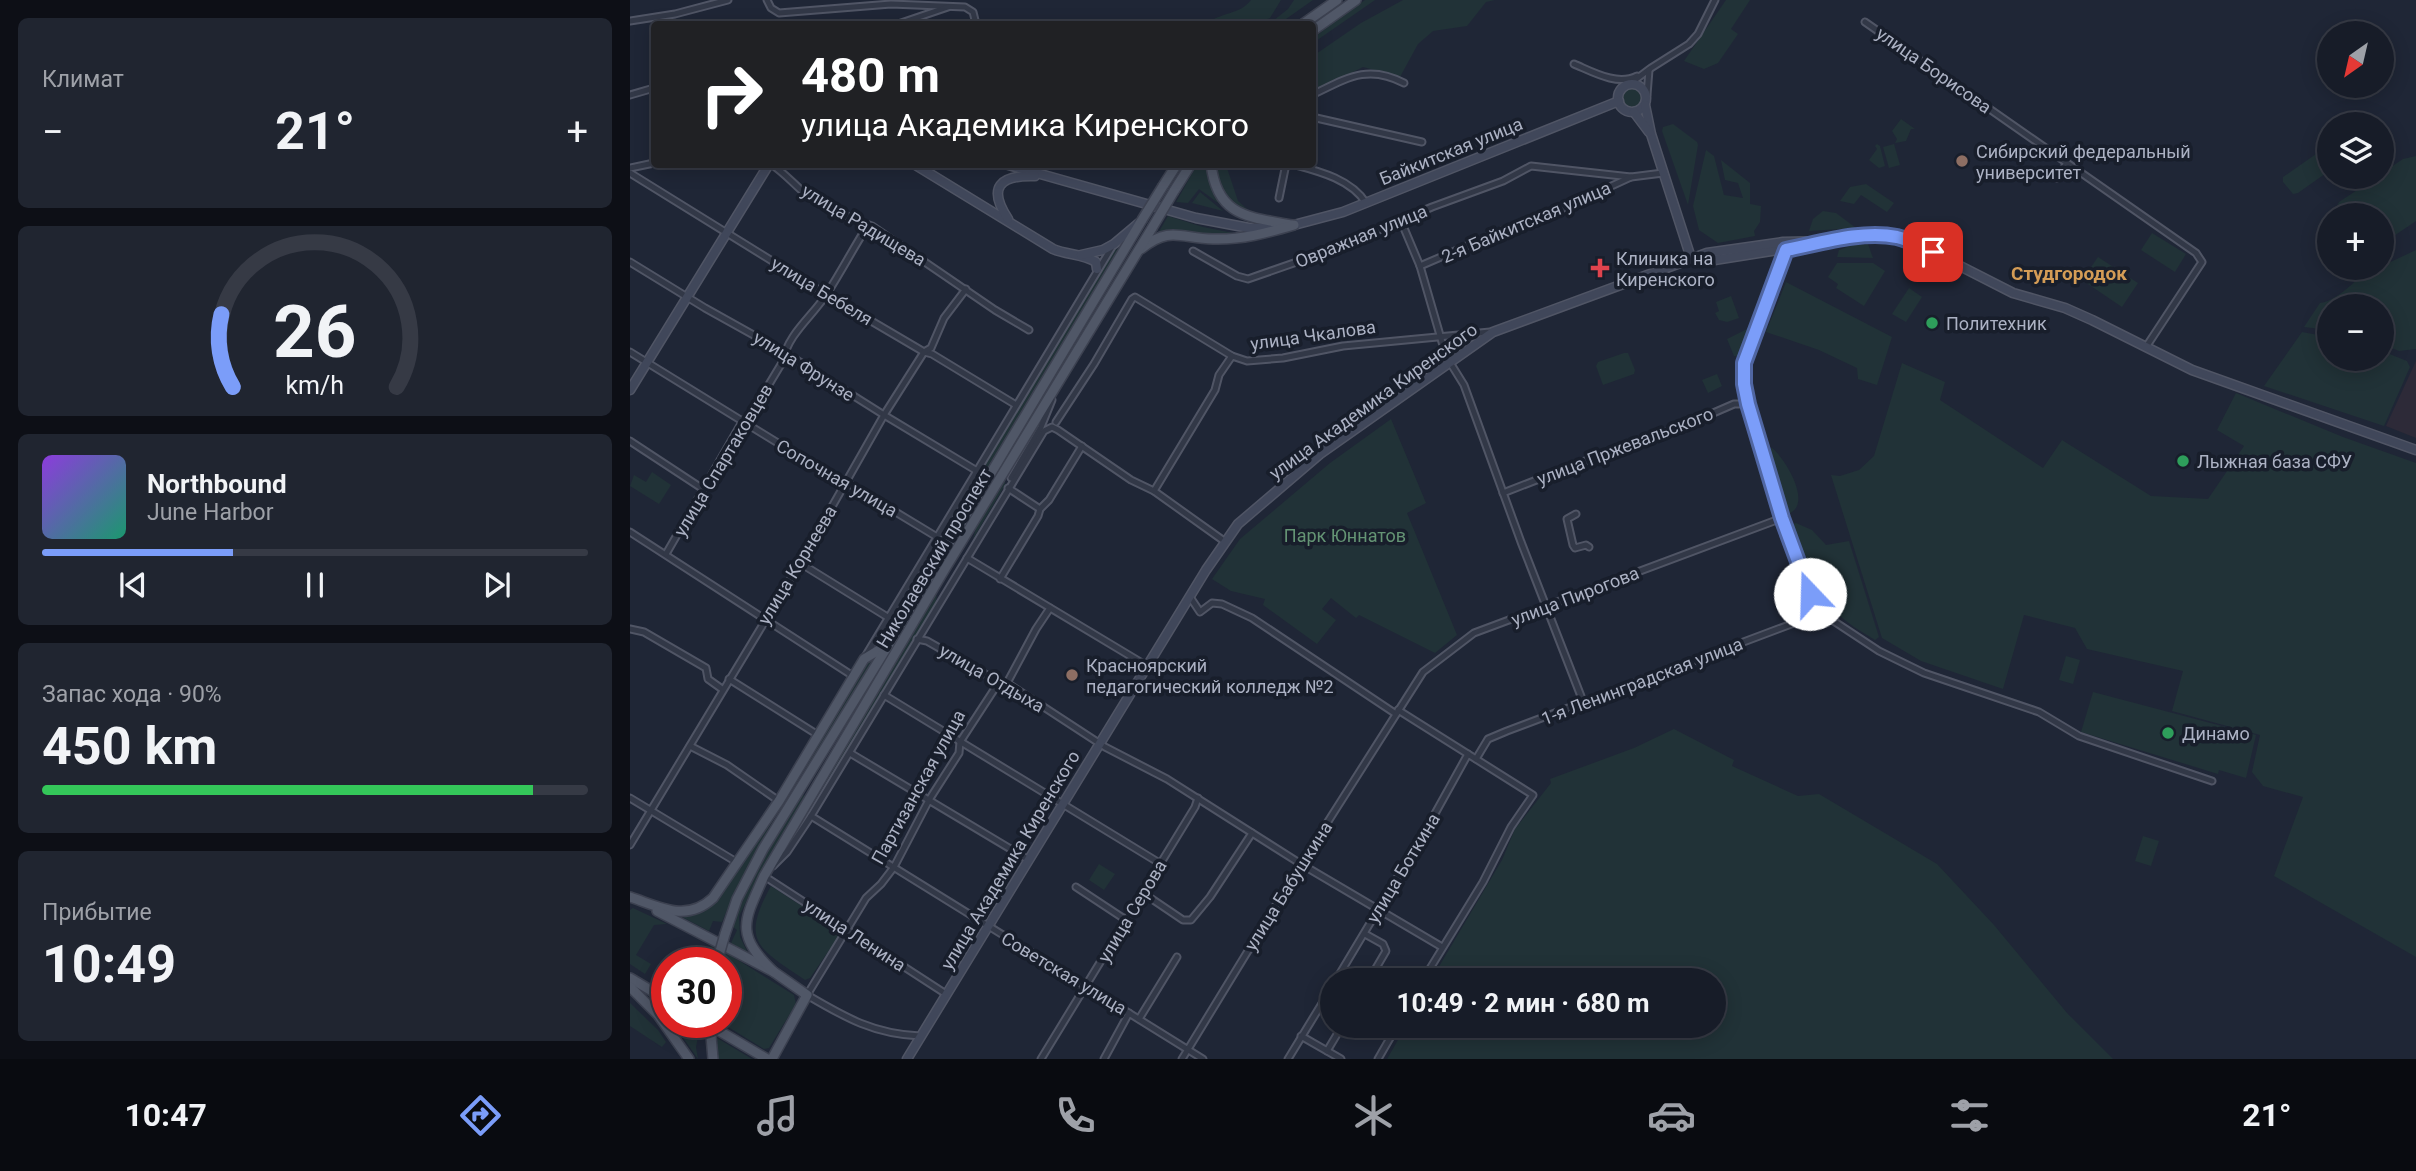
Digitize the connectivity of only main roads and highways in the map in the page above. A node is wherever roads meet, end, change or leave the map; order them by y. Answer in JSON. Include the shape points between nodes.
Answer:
{"nodes":[{"id":1,"x":1337,"y":0,"type":"edge"},
{"id":2,"x":1356,"y":0,"type":"edge"},
{"id":3,"x":1307,"y":21,"type":"edge"},
{"id":4,"x":1316,"y":27,"type":"edge"},
{"id":5,"x":1619,"y":101,"type":"junction"},
{"id":6,"x":1645,"y":105,"type":"junction"},
{"id":7,"x":1634,"y":112,"type":"junction"},
{"id":8,"x":1650,"y":134,"type":"junction"},
{"id":9,"x":767,"y":168,"type":"edge"},
{"id":10,"x":921,"y":168,"type":"edge"},
{"id":11,"x":1019,"y":168,"type":"edge"},
{"id":12,"x":1174,"y":168,"type":"edge"},
{"id":13,"x":1188,"y":168,"type":"edge"},
{"id":14,"x":1213,"y":168,"type":"edge"},
{"id":15,"x":1048,"y":176,"type":"junction"},
{"id":16,"x":1142,"y":220,"type":"junction"},
{"id":17,"x":1011,"y":222,"type":"junction"},
{"id":18,"x":1294,"y":225,"type":"junction"},
{"id":19,"x":1832,"y":240,"type":"junction"},
{"id":20,"x":1136,"y":253,"type":"junction"},
{"id":21,"x":1078,"y":255,"type":"junction"},
{"id":22,"x":1691,"y":258,"type":"junction"},
{"id":23,"x":1097,"y":269,"type":"road end"},
{"id":24,"x":630,"y":390,"type":"edge"},
{"id":25,"x":2416,"y":450,"type":"edge"},
{"id":26,"x":889,"y":644,"type":"junction"},
{"id":27,"x":804,"y":760,"type":"junction"},
{"id":28,"x":784,"y":814,"type":"junction"},
{"id":29,"x":630,"y":897,"type":"edge"},
{"id":30,"x":722,"y":947,"type":"edge"},
{"id":31,"x":774,"y":972,"type":"junction"},
{"id":32,"x":630,"y":978,"type":"edge"},
{"id":33,"x":630,"y":987,"type":"edge"},
{"id":34,"x":651,"y":990,"type":"edge"},
{"id":35,"x":711,"y":1038,"type":"edge"},
{"id":36,"x":731,"y":1038,"type":"edge"},
{"id":37,"x":911,"y":1056,"type":"edge"},
{"id":38,"x":689,"y":1059,"type":"edge"},
{"id":39,"x":713,"y":1059,"type":"edge"},
{"id":40,"x":766,"y":1059,"type":"edge"},
{"id":41,"x":772,"y":1059,"type":"edge"}],
"edges":[{"from":1,"to":3,"type":"main road"},
{"from":2,"to":4,"type":"main road"},
{"from":5,"to":6,"type":"main road","via":[[1622,89],[1631,83],[1647,95]]},
{"from":5,"to":7,"type":"main road","via":[[1625,110]]},
{"from":5,"to":18,"type":"main road","name":"Байкитская улица","via":[[1366,202]]},
{"from":6,"to":7,"type":"main road"},
{"from":6,"to":8,"type":"main road"},
{"from":7,"to":8,"type":"main road"},
{"from":8,"to":22,"type":"main road"},
{"from":9,"to":24,"type":"main road"},
{"from":10,"to":17,"type":"main road"},
{"from":11,"to":15,"type":"main road","name":"Байкитская улица"},
{"from":12,"to":16,"type":"main road","name":"Николаевский проспект","bridge":true},
{"from":13,"to":20,"type":"main road","name":"Николаевский проспект","bridge":true},
{"from":14,"to":18,"type":"main road","via":[[1217,193],[1230,207],[1248,216]]},
{"from":15,"to":17,"type":"main road","via":[[1007,178],[1001,184],[1000,207]]},
{"from":15,"to":18,"type":"main road","name":"Байкитская улица","via":[[1229,225]]},
{"from":16,"to":21,"type":"main road","via":[[1114,244]]},
{"from":16,"to":26,"type":"main road","name":"Николаевский проспект"},
{"from":17,"to":21,"type":"main road","via":[[1053,249]]},
{"from":18,"to":20,"type":"main road","via":[[1248,237],[1166,234]]},
{"from":19,"to":22,"type":"main road","name":"улица Академика Киренского","via":[[1783,242]]},
{"from":19,"to":22,"type":"main road","name":"улица Академика Киренского","via":[[1708,261]]},
{"from":19,"to":25,"type":"main road","name":"улица Академика Киренского","via":[[1887,236],[1911,241],[2014,293],[2065,308],[2192,370]]},
{"from":20,"to":31,"type":"main road","name":"Николаевский проспект","via":[[764,876],[747,919],[747,934],[754,952]]},
{"from":21,"to":23,"type":"main road","via":[[1096,262]]},
{"from":22,"to":37,"type":"main road","name":"улица Академика Киренского","via":[[1493,332],[1320,454],[1238,524],[1189,597]]},
{"from":26,"to":27,"type":"main road","name":"Николаевский проспект","via":[[864,659]]},
{"from":26,"to":28,"type":"main road","name":"Николаевский проспект"},
{"from":27,"to":28,"type":"main road"},
{"from":27,"to":29,"type":"main road","name":"Николаевский проспект","via":[[713,898],[689,912]]},
{"from":28,"to":30,"type":"main road","name":"Николаевский проспект","bridge":true,"via":[[744,883]]},
{"from":29,"to":31,"type":"main road"},
{"from":31,"to":41,"type":"main road","name":"Партизанская улица","via":[[807,995]]},
{"from":32,"to":34,"type":"main road"},
{"from":33,"to":38,"type":"main road","via":[[658,1015]]},
{"from":35,"to":39,"type":"main road","bridge":true},
{"from":36,"to":40,"type":"main road"}]}
